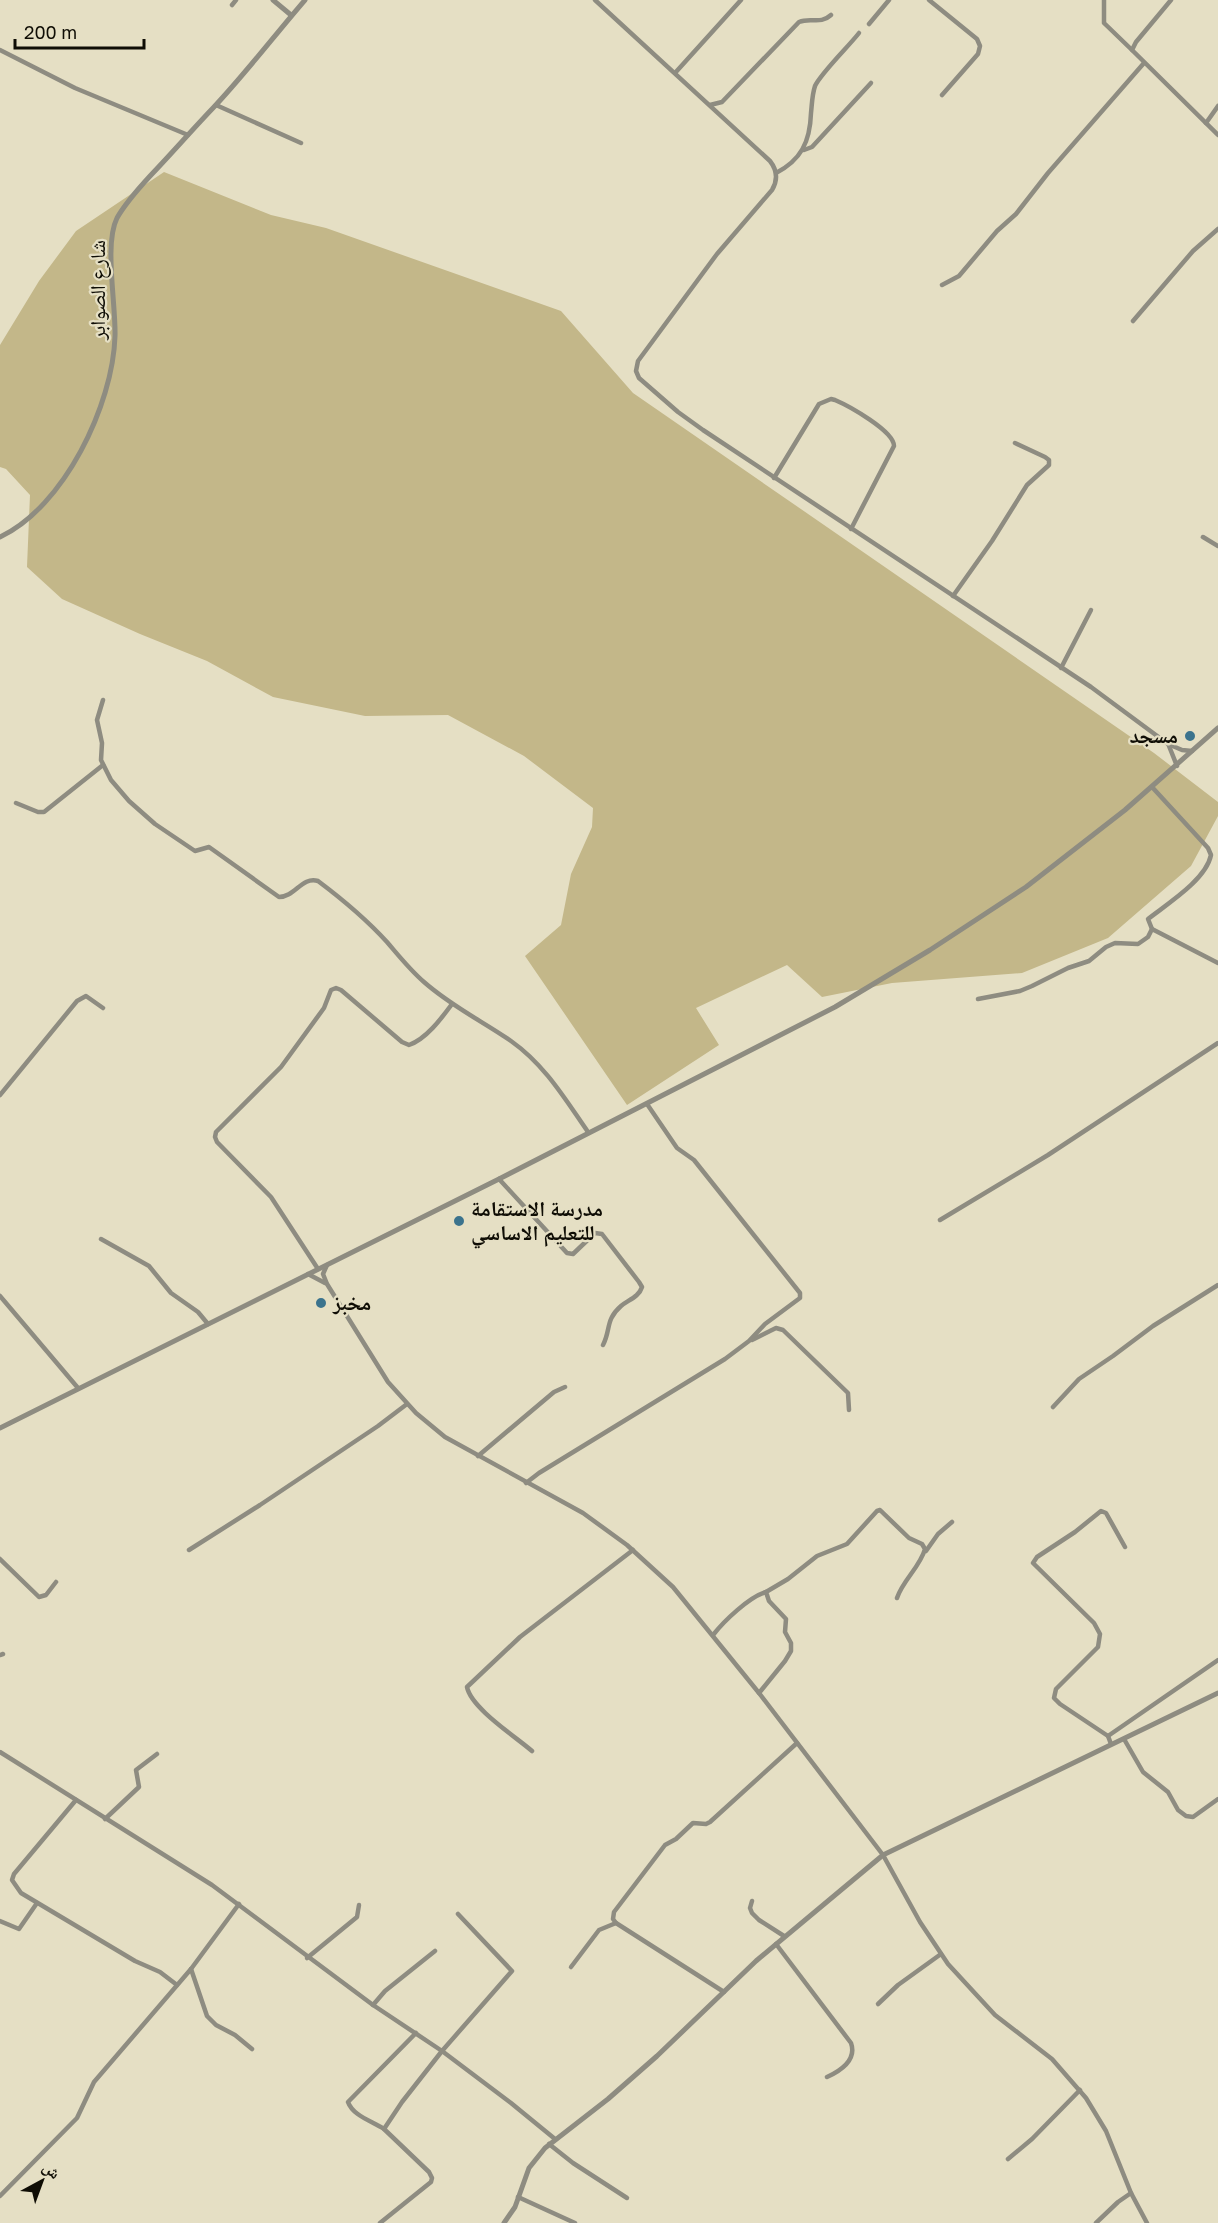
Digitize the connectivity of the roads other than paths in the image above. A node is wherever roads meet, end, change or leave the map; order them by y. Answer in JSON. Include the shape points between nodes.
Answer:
{"nodes":[{"id":1,"x":273,"y":0,"type":"edge"},
{"id":2,"x":304,"y":0,"type":"edge"},
{"id":3,"x":595,"y":0,"type":"edge"},
{"id":4,"x":741,"y":0,"type":"edge"},
{"id":5,"x":889,"y":0,"type":"edge"},
{"id":6,"x":930,"y":0,"type":"edge"},
{"id":7,"x":1104,"y":0,"type":"edge"},
{"id":8,"x":1171,"y":0,"type":"edge"},
{"id":9,"x":291,"y":15,"type":"junction"},
{"id":10,"x":831,"y":15,"type":"dead end"},
{"id":11,"x":869,"y":24,"type":"dead end"},
{"id":12,"x":860,"y":33,"type":"dead end"},
{"id":13,"x":0,"y":50,"type":"edge"},
{"id":14,"x":1132,"y":50,"type":"junction"},
{"id":15,"x":1144,"y":63,"type":"junction"},
{"id":16,"x":675,"y":73,"type":"junction"},
{"id":17,"x":871,"y":83,"type":"dead end"},
{"id":18,"x":942,"y":96,"type":"dead end"},
{"id":19,"x":722,"y":102,"type":"junction"},
{"id":20,"x":216,"y":105,"type":"junction"},
{"id":21,"x":710,"y":105,"type":"junction"},
{"id":22,"x":1218,"y":106,"type":"edge"},
{"id":23,"x":719,"y":114,"type":"junction"},
{"id":24,"x":1206,"y":123,"type":"junction"},
{"id":25,"x":188,"y":135,"type":"junction"},
{"id":26,"x":1218,"y":135,"type":"edge"},
{"id":27,"x":301,"y":143,"type":"dead end"},
{"id":28,"x":804,"y":150,"type":"junction"},
{"id":29,"x":776,"y":173,"type":"junction"},
{"id":30,"x":1218,"y":229,"type":"edge"},
{"id":31,"x":942,"y":285,"type":"dead end"},
{"id":32,"x":1133,"y":321,"type":"dead end"},
{"id":33,"x":1014,"y":444,"type":"dead end"},
{"id":34,"x":774,"y":478,"type":"junction"},
{"id":35,"x":851,"y":529,"type":"junction"},
{"id":36,"x":0,"y":537,"type":"edge"},
{"id":37,"x":1203,"y":537,"type":"dead end"},
{"id":38,"x":1218,"y":546,"type":"edge"},
{"id":39,"x":953,"y":596,"type":"junction"},
{"id":40,"x":1091,"y":610,"type":"dead end"},
{"id":41,"x":1061,"y":668,"type":"junction"},
{"id":42,"x":103,"y":700,"type":"dead end"},
{"id":43,"x":1218,"y":728,"type":"edge"},
{"id":44,"x":1168,"y":744,"type":"junction"},
{"id":45,"x":1193,"y":751,"type":"junction"},
{"id":46,"x":103,"y":765,"type":"junction"},
{"id":47,"x":1177,"y":765,"type":"junction"},
{"id":48,"x":1152,"y":786,"type":"junction"},
{"id":49,"x":16,"y":803,"type":"dead end"},
{"id":50,"x":1152,"y":929,"type":"junction"},
{"id":51,"x":1218,"y":963,"type":"edge"},
{"id":52,"x":978,"y":999,"type":"dead end"},
{"id":53,"x":452,"y":1004,"type":"junction"},
{"id":54,"x":103,"y":1008,"type":"dead end"},
{"id":55,"x":1218,"y":1043,"type":"edge"},
{"id":56,"x":0,"y":1095,"type":"edge"},
{"id":57,"x":647,"y":1104,"type":"junction"},
{"id":58,"x":588,"y":1132,"type":"junction"},
{"id":59,"x":499,"y":1179,"type":"junction"},
{"id":60,"x":940,"y":1220,"type":"dead end"},
{"id":61,"x":101,"y":1239,"type":"dead end"},
{"id":62,"x":327,"y":1264,"type":"junction"},
{"id":63,"x":318,"y":1269,"type":"junction"},
{"id":64,"x":308,"y":1274,"type":"junction"},
{"id":65,"x":327,"y":1284,"type":"junction"},
{"id":66,"x":1218,"y":1285,"type":"edge"},
{"id":67,"x":0,"y":1296,"type":"edge"},
{"id":68,"x":208,"y":1324,"type":"junction"},
{"id":69,"x":749,"y":1341,"type":"junction"},
{"id":70,"x":603,"y":1345,"type":"dead end"},
{"id":71,"x":565,"y":1387,"type":"dead end"},
{"id":72,"x":78,"y":1388,"type":"junction"},
{"id":73,"x":407,"y":1404,"type":"junction"},
{"id":74,"x":1053,"y":1407,"type":"dead end"},
{"id":75,"x":849,"y":1410,"type":"dead end"},
{"id":76,"x":0,"y":1428,"type":"edge"},
{"id":77,"x":478,"y":1456,"type":"junction"},
{"id":78,"x":526,"y":1483,"type":"junction"},
{"id":79,"x":952,"y":1522,"type":"dead end"},
{"id":80,"x":926,"y":1546,"type":"junction"},
{"id":81,"x":1125,"y":1547,"type":"dead end"},
{"id":82,"x":189,"y":1550,"type":"dead end"},
{"id":83,"x":633,"y":1550,"type":"junction"},
{"id":84,"x":0,"y":1559,"type":"edge"},
{"id":85,"x":56,"y":1582,"type":"dead end"},
{"id":86,"x":766,"y":1592,"type":"junction"},
{"id":87,"x":897,"y":1598,"type":"dead end"},
{"id":88,"x":712,"y":1635,"type":"junction"},
{"id":89,"x":1218,"y":1660,"type":"edge"},
{"id":90,"x":759,"y":1693,"type":"junction"},
{"id":91,"x":1218,"y":1693,"type":"edge"},
{"id":92,"x":1108,"y":1736,"type":"junction"},
{"id":93,"x":1124,"y":1738,"type":"junction"},
{"id":94,"x":797,"y":1743,"type":"junction"},
{"id":95,"x":1111,"y":1744,"type":"junction"},
{"id":96,"x":532,"y":1751,"type":"dead end"},
{"id":97,"x":0,"y":1752,"type":"edge"},
{"id":98,"x":157,"y":1754,"type":"dead end"},
{"id":99,"x":1218,"y":1799,"type":"edge"},
{"id":100,"x":76,"y":1800,"type":"junction"},
{"id":101,"x":105,"y":1819,"type":"junction"},
{"id":102,"x":883,"y":1855,"type":"junction"},
{"id":103,"x":752,"y":1901,"type":"dead end"},
{"id":104,"x":37,"y":1903,"type":"junction"},
{"id":105,"x":239,"y":1904,"type":"junction"},
{"id":106,"x":359,"y":1905,"type":"dead end"},
{"id":107,"x":458,"y":1914,"type":"dead end"},
{"id":108,"x":0,"y":1921,"type":"edge"},
{"id":109,"x":616,"y":1923,"type":"junction"},
{"id":110,"x":784,"y":1936,"type":"junction"},
{"id":111,"x":776,"y":1944,"type":"junction"},
{"id":112,"x":435,"y":1951,"type":"dead end"},
{"id":113,"x":941,"y":1954,"type":"junction"},
{"id":114,"x":308,"y":1958,"type":"junction"},
{"id":115,"x":571,"y":1967,"type":"dead end"},
{"id":116,"x":191,"y":1969,"type":"junction"},
{"id":117,"x":177,"y":1985,"type":"junction"},
{"id":118,"x":724,"y":1992,"type":"junction"},
{"id":119,"x":878,"y":2004,"type":"dead end"},
{"id":120,"x":373,"y":2005,"type":"junction"},
{"id":121,"x":416,"y":2033,"type":"junction"},
{"id":122,"x":252,"y":2049,"type":"dead end"},
{"id":123,"x":442,"y":2051,"type":"junction"},
{"id":124,"x":827,"y":2077,"type":"dead end"},
{"id":125,"x":1080,"y":2090,"type":"junction"},
{"id":126,"x":384,"y":2129,"type":"junction"},
{"id":127,"x":555,"y":2139,"type":"junction"},
{"id":128,"x":549,"y":2144,"type":"junction"},
{"id":129,"x":1008,"y":2159,"type":"dead end"},
{"id":130,"x":1131,"y":2193,"type":"junction"},
{"id":131,"x":0,"y":2196,"type":"edge"},
{"id":132,"x":518,"y":2197,"type":"junction"},
{"id":133,"x":627,"y":2198,"type":"dead end"},
{"id":134,"x":380,"y":2223,"type":"edge"},
{"id":135,"x":504,"y":2223,"type":"edge"},
{"id":136,"x":575,"y":2223,"type":"edge"},
{"id":137,"x":1096,"y":2223,"type":"edge"},
{"id":138,"x":1147,"y":2223,"type":"edge"}],
"edges":[{"from":1,"to":9,"type":"street"},
{"from":2,"to":9,"type":"street","name":"شارع الصوابر"},
{"from":3,"to":16,"type":"street"},
{"from":4,"to":16,"type":"street"},
{"from":5,"to":11,"type":"street"},
{"from":6,"to":18,"type":"street","via":[[980,46]]},
{"from":7,"to":14,"type":"street","via":[[1104,23]]},
{"from":8,"to":14,"type":"street"},
{"from":9,"to":20,"type":"street","name":"شارع الصوابر"},
{"from":10,"to":19,"type":"street","via":[[821,21],[799,22]]},
{"from":12,"to":28,"type":"street","via":[[817,83]]},
{"from":13,"to":25,"type":"street","via":[[75,88]]},
{"from":14,"to":15,"type":"street"},
{"from":15,"to":24,"type":"street"},
{"from":15,"to":31,"type":"street","via":[[1016,214],[959,276]]},
{"from":16,"to":21,"type":"street"},
{"from":17,"to":28,"type":"street","via":[[812,147]]},
{"from":19,"to":21,"type":"street"},
{"from":19,"to":23,"type":"street"},
{"from":20,"to":25,"type":"street","name":"شارع الصوابر"},
{"from":20,"to":27,"type":"street"},
{"from":21,"to":23,"type":"street"},
{"from":22,"to":24,"type":"street"},
{"from":23,"to":29,"type":"street","via":[[770,161]]},
{"from":24,"to":26,"type":"street"},
{"from":25,"to":36,"type":"street","name":"شارع الصوابر","via":[[130,198],[116,219],[112,242],[113,361],[84,443],[47,501],[18,529]]},
{"from":28,"to":29,"type":"street"},
{"from":29,"to":34,"type":"street","via":[[772,190],[717,254],[636,368],[641,380],[678,411]]},
{"from":30,"to":32,"type":"street","via":[[1193,251]]},
{"from":33,"to":39,"type":"street","via":[[1045,457],[1049,465],[1027,485]]},
{"from":34,"to":35,"type":"street"},
{"from":34,"to":35,"type":"street","via":[[819,404],[835,400],[874,424],[892,438],[894,446]]},
{"from":35,"to":39,"type":"street"},
{"from":37,"to":38,"type":"street"},
{"from":39,"to":41,"type":"street"},
{"from":40,"to":41,"type":"street"},
{"from":41,"to":44,"type":"street"},
{"from":42,"to":46,"type":"street","via":[[97,720]]},
{"from":43,"to":45,"type":"street"},
{"from":44,"to":45,"type":"street"},
{"from":44,"to":47,"type":"street"},
{"from":45,"to":47,"type":"street"},
{"from":46,"to":49,"type":"street","via":[[44,812]]},
{"from":46,"to":53,"type":"street","via":[[125,796],[155,824],[195,851],[209,847],[274,894],[284,897],[307,881],[318,881],[365,920],[411,970]]},
{"from":47,"to":48,"type":"street"},
{"from":48,"to":50,"type":"street","via":[[1211,855],[1195,880],[1148,919]]},
{"from":48,"to":57,"type":"street","via":[[1026,887],[930,950],[817,1017]]},
{"from":50,"to":51,"type":"street"},
{"from":50,"to":52,"type":"street","via":[[1138,944],[1116,943],[1089,961],[1032,986]]},
{"from":53,"to":58,"type":"street","via":[[527,1055],[553,1081]]},
{"from":53,"to":63,"type":"street","via":[[429,1031],[409,1045],[341,990],[331,990],[324,1008],[281,1067],[216,1132],[217,1142],[280,1208]]},
{"from":54,"to":56,"type":"street","via":[[86,996],[77,1001]]},
{"from":55,"to":60,"type":"street","via":[[1048,1155]]},
{"from":57,"to":58,"type":"street"},
{"from":57,"to":69,"type":"street","via":[[677,1148],[694,1160],[800,1293],[797,1301],[761,1327]]},
{"from":58,"to":59,"type":"street"},
{"from":59,"to":62,"type":"street"},
{"from":59,"to":70,"type":"street","via":[[567,1253],[573,1254],[598,1232],[639,1282],[641,1292],[619,1307],[608,1323]]},
{"from":61,"to":68,"type":"street","via":[[149,1266],[171,1293]]},
{"from":62,"to":63,"type":"street"},
{"from":62,"to":65,"type":"street","via":[[323,1274]]},
{"from":63,"to":64,"type":"street"},
{"from":64,"to":65,"type":"street"},
{"from":64,"to":68,"type":"street"},
{"from":65,"to":73,"type":"street","via":[[382,1374]]},
{"from":66,"to":74,"type":"street","via":[[1079,1379]]},
{"from":67,"to":72,"type":"street"},
{"from":68,"to":72,"type":"street"},
{"from":69,"to":75,"type":"street","via":[[776,1328],[783,1330],[848,1393]]},
{"from":69,"to":78,"type":"street"},
{"from":71,"to":77,"type":"street"},
{"from":72,"to":76,"type":"street"},
{"from":73,"to":77,"type":"street","via":[[445,1437]]},
{"from":73,"to":82,"type":"street"},
{"from":77,"to":78,"type":"street"},
{"from":78,"to":83,"type":"street","via":[[583,1514]]},
{"from":79,"to":80,"type":"street"},
{"from":80,"to":86,"type":"street","via":[[909,1538],[880,1510],[847,1544],[817,1556]]},
{"from":80,"to":87,"type":"street"},
{"from":81,"to":92,"type":"street","via":[[1106,1513],[1101,1511],[1033,1563],[1094,1623],[1100,1634],[1094,1652],[1056,1689],[1054,1698]]},
{"from":83,"to":88,"type":"street","via":[[673,1587]]},
{"from":83,"to":96,"type":"street","via":[[520,1637],[467,1687],[493,1721]]},
{"from":84,"to":85,"type":"street","via":[[39,1597],[46,1595]]},
{"from":86,"to":88,"type":"street"},
{"from":86,"to":90,"type":"street","via":[[786,1619],[785,1632],[791,1645],[785,1661]]},
{"from":88,"to":90,"type":"street"},
{"from":89,"to":92,"type":"street"},
{"from":90,"to":94,"type":"street"},
{"from":91,"to":93,"type":"street"},
{"from":92,"to":95,"type":"street"},
{"from":93,"to":95,"type":"street"},
{"from":93,"to":99,"type":"street","via":[[1143,1772],[1168,1792],[1185,1816],[1193,1817]]},
{"from":94,"to":102,"type":"street"},
{"from":94,"to":109,"type":"street","via":[[710,1822],[693,1823],[665,1845],[615,1910]]},
{"from":95,"to":102,"type":"street"},
{"from":97,"to":100,"type":"street"},
{"from":98,"to":101,"type":"street","via":[[136,1770],[139,1787]]},
{"from":100,"to":101,"type":"street"},
{"from":100,"to":104,"type":"street","via":[[12,1877],[17,1889]]},
{"from":101,"to":105,"type":"street"},
{"from":102,"to":110,"type":"street"},
{"from":102,"to":113,"type":"street"},
{"from":103,"to":110,"type":"street","via":[[754,1916]]},
{"from":104,"to":108,"type":"street","via":[[19,1929]]},
{"from":104,"to":117,"type":"street"},
{"from":105,"to":114,"type":"street"},
{"from":105,"to":116,"type":"street"},
{"from":106,"to":114,"type":"street","via":[[357,1917]]},
{"from":107,"to":123,"type":"street","via":[[512,1971]]},
{"from":109,"to":115,"type":"street","via":[[599,1930]]},
{"from":109,"to":118,"type":"street"},
{"from":110,"to":111,"type":"street"},
{"from":111,"to":118,"type":"street"},
{"from":111,"to":124,"type":"street","via":[[851,2043],[852,2054],[847,2063]]},
{"from":112,"to":120,"type":"street"},
{"from":113,"to":119,"type":"street"},
{"from":113,"to":125,"type":"street","via":[[995,2014],[1052,2059]]},
{"from":114,"to":120,"type":"street"},
{"from":116,"to":117,"type":"street"},
{"from":116,"to":122,"type":"street","via":[[207,2016]]},
{"from":117,"to":131,"type":"street","via":[[94,2082],[77,2118]]},
{"from":118,"to":127,"type":"street","via":[[633,2078]]},
{"from":120,"to":121,"type":"street"},
{"from":121,"to":123,"type":"street"},
{"from":121,"to":126,"type":"street","via":[[348,2102],[368,2122]]},
{"from":123,"to":126,"type":"street"},
{"from":123,"to":127,"type":"street"},
{"from":125,"to":129,"type":"street"},
{"from":125,"to":130,"type":"street","via":[[1106,2131]]},
{"from":126,"to":134,"type":"street","via":[[432,2178],[429,2185]]},
{"from":127,"to":128,"type":"street"},
{"from":128,"to":132,"type":"street","via":[[529,2168]]},
{"from":128,"to":133,"type":"street"},
{"from":130,"to":137,"type":"street"},
{"from":130,"to":138,"type":"street"},
{"from":132,"to":135,"type":"street"},
{"from":132,"to":136,"type":"street"}]}
